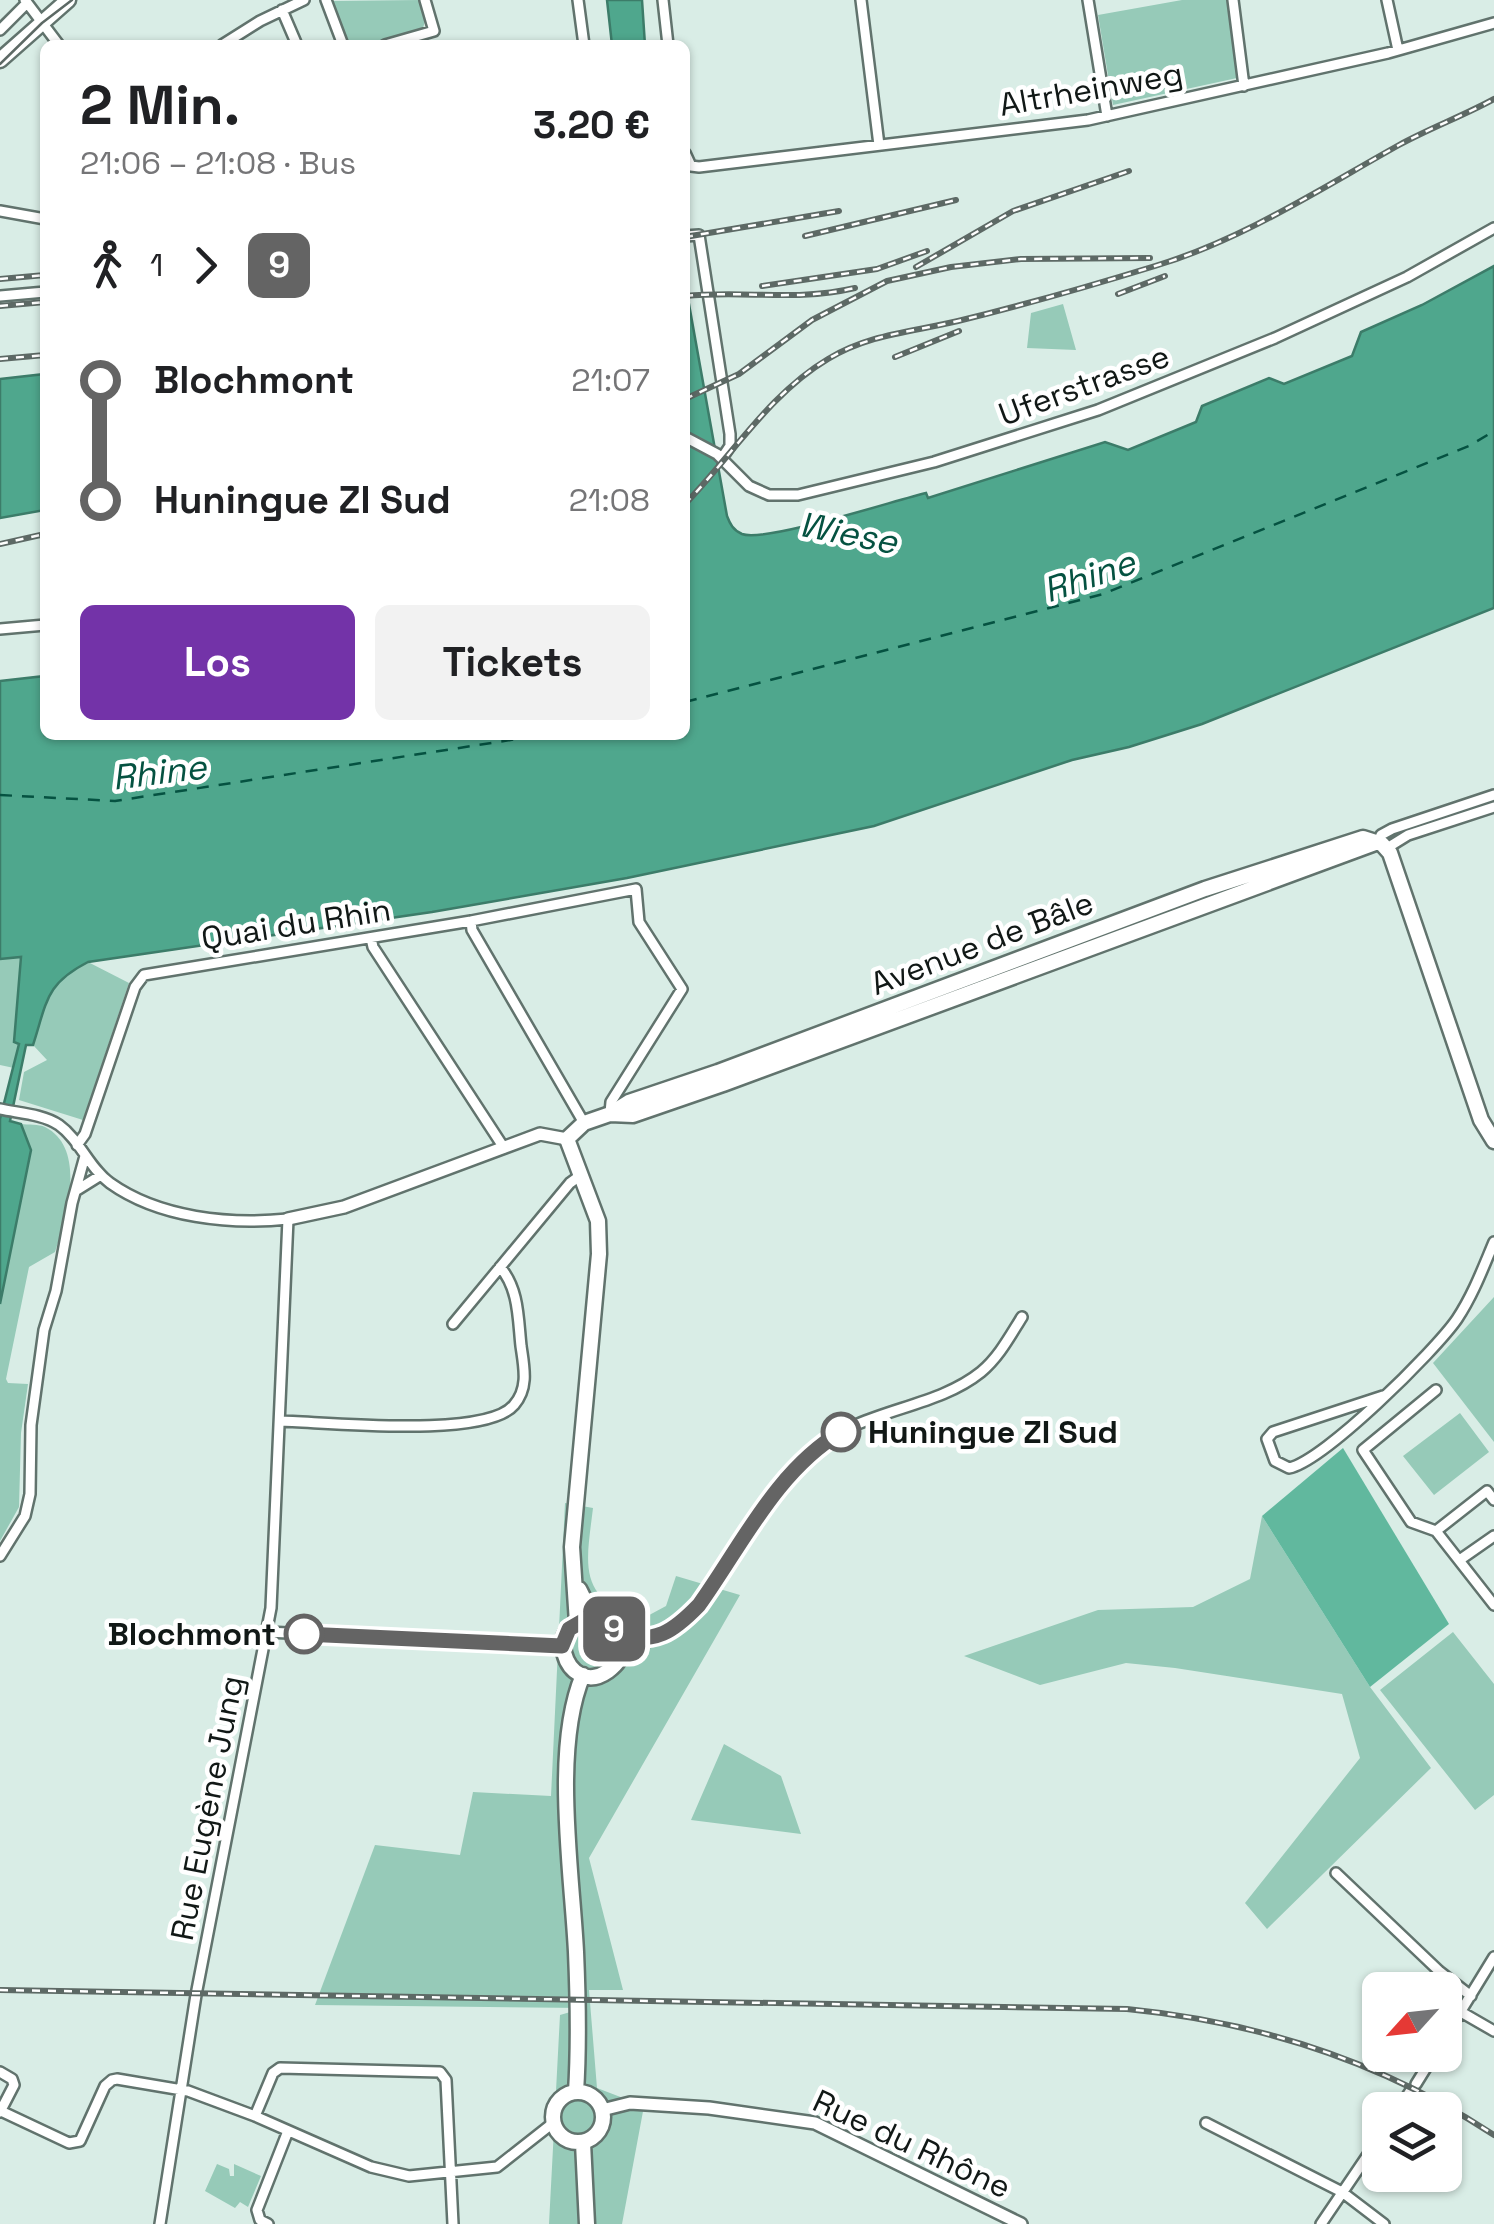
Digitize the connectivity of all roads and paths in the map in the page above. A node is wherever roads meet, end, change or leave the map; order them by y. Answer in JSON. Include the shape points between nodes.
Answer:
{"nodes":[{"id":1,"x":68,"y":0,"type":"edge"},
{"id":2,"x":304,"y":0,"type":"edge"},
{"id":3,"x":326,"y":0,"type":"edge"},
{"id":4,"x":425,"y":0,"type":"edge"},
{"id":5,"x":578,"y":0,"type":"edge"},
{"id":6,"x":663,"y":0,"type":"edge"},
{"id":7,"x":861,"y":0,"type":"edge"},
{"id":8,"x":1088,"y":0,"type":"edge"},
{"id":9,"x":1233,"y":0,"type":"edge"},
{"id":10,"x":1387,"y":0,"type":"edge"},
{"id":11,"x":26,"y":2,"type":"edge"},
{"id":12,"x":282,"y":10,"type":"junction"},
{"id":13,"x":40,"y":21,"type":"junction"},
{"id":14,"x":1494,"y":23,"type":"edge"},
{"id":15,"x":0,"y":30,"type":"edge"},
{"id":16,"x":55,"y":40,"type":"edge"},
{"id":17,"x":231,"y":40,"type":"edge"},
{"id":18,"x":295,"y":40,"type":"edge"},
{"id":19,"x":341,"y":40,"type":"edge"},
{"id":20,"x":402,"y":40,"type":"edge"},
{"id":21,"x":583,"y":40,"type":"edge"},
{"id":22,"x":667,"y":40,"type":"edge"},
{"id":23,"x":1398,"y":50,"type":"junction"},
{"id":24,"x":0,"y":60,"type":"edge"},
{"id":25,"x":1244,"y":86,"type":"junction"},
{"id":26,"x":1107,"y":116,"type":"junction"},
{"id":27,"x":879,"y":145,"type":"junction"},
{"id":28,"x":690,"y":164,"type":"edge"},
{"id":29,"x":0,"y":211,"type":"edge"},
{"id":30,"x":40,"y":218,"type":"edge"},
{"id":31,"x":1494,"y":228,"type":"edge"},
{"id":32,"x":690,"y":236,"type":"edge"},
{"id":33,"x":40,"y":292,"type":"edge"},
{"id":34,"x":0,"y":296,"type":"edge"},
{"id":35,"x":690,"y":440,"type":"edge"},
{"id":36,"x":719,"y":456,"type":"junction"},
{"id":37,"x":40,"y":625,"type":"edge"},
{"id":38,"x":0,"y":629,"type":"edge"},
{"id":39,"x":1494,"y":795,"type":"edge"},
{"id":40,"x":1494,"y":807,"type":"edge"},
{"id":41,"x":1385,"y":848,"type":"junction"},
{"id":42,"x":470,"y":921,"type":"junction"},
{"id":43,"x":371,"y":938,"type":"junction"},
{"id":44,"x":0,"y":1109,"type":"edge"},
{"id":45,"x":610,"y":1114,"type":"junction"},
{"id":46,"x":584,"y":1123,"type":"junction"},
{"id":47,"x":567,"y":1139,"type":"junction"},
{"id":48,"x":1494,"y":1141,"type":"edge"},
{"id":49,"x":77,"y":1145,"type":"junction"},
{"id":50,"x":504,"y":1148,"type":"junction"},
{"id":51,"x":85,"y":1156,"type":"junction"},
{"id":52,"x":101,"y":1175,"type":"junction"},
{"id":53,"x":581,"y":1175,"type":"junction"},
{"id":54,"x":77,"y":1190,"type":"junction"},
{"id":55,"x":288,"y":1219,"type":"junction"},
{"id":56,"x":1494,"y":1242,"type":"edge"},
{"id":57,"x":500,"y":1266,"type":"junction"},
{"id":58,"x":1022,"y":1317,"type":"dead end"},
{"id":59,"x":453,"y":1324,"type":"dead end"},
{"id":60,"x":1436,"y":1390,"type":"dead end"},
{"id":61,"x":1382,"y":1396,"type":"junction"},
{"id":62,"x":280,"y":1421,"type":"junction"},
{"id":63,"x":1494,"y":1500,"type":"edge"},
{"id":64,"x":1436,"y":1531,"type":"junction"},
{"id":65,"x":1494,"y":1536,"type":"edge"},
{"id":66,"x":0,"y":1556,"type":"edge"},
{"id":67,"x":1461,"y":1559,"type":"junction"},
{"id":68,"x":574,"y":1579,"type":"junction"},
{"id":69,"x":1494,"y":1605,"type":"edge"},
{"id":70,"x":600,"y":1620,"type":"junction"},
{"id":71,"x":576,"y":1622,"type":"junction"},
{"id":72,"x":267,"y":1632,"type":"junction"},
{"id":73,"x":618,"y":1637,"type":"junction"},
{"id":74,"x":648,"y":1641,"type":"junction"},
{"id":75,"x":562,"y":1646,"type":"junction"},
{"id":76,"x":619,"y":1655,"type":"junction"},
{"id":77,"x":584,"y":1675,"type":"junction"},
{"id":78,"x":1336,"y":1873,"type":"dead end"},
{"id":79,"x":1494,"y":1957,"type":"edge"},
{"id":80,"x":1471,"y":1996,"type":"junction"},
{"id":81,"x":1462,"y":2010,"type":"edge"},
{"id":82,"x":1462,"y":2013,"type":"edge"},
{"id":83,"x":1494,"y":2032,"type":"edge"},
{"id":84,"x":0,"y":2072,"type":"edge"},
{"id":85,"x":181,"y":2089,"type":"junction"},
{"id":86,"x":576,"y":2092,"type":"junction"},
{"id":87,"x":602,"y":2110,"type":"junction"},
{"id":88,"x":0,"y":2112,"type":"edge"},
{"id":89,"x":255,"y":2116,"type":"junction"},
{"id":90,"x":553,"y":2123,"type":"junction"},
{"id":91,"x":1206,"y":2123,"type":"dead end"},
{"id":92,"x":288,"y":2132,"type":"junction"},
{"id":93,"x":583,"y":2142,"type":"junction"},
{"id":94,"x":1362,"y":2163,"type":"edge"},
{"id":95,"x":451,"y":2172,"type":"junction"},
{"id":96,"x":1342,"y":2192,"type":"junction"},
{"id":97,"x":160,"y":2224,"type":"edge"},
{"id":98,"x":268,"y":2224,"type":"edge"},
{"id":99,"x":453,"y":2224,"type":"edge"},
{"id":100,"x":587,"y":2224,"type":"edge"},
{"id":101,"x":1021,"y":2224,"type":"edge"},
{"id":102,"x":1321,"y":2224,"type":"edge"},
{"id":103,"x":1384,"y":2224,"type":"edge"}],
"edges":[{"from":1,"to":13,"type":"main road"},
{"from":2,"to":12,"type":"street"},
{"from":3,"to":19,"type":"street"},
{"from":4,"to":20,"type":"street","via":[[434,31]]},
{"from":5,"to":21,"type":"street"},
{"from":6,"to":22,"type":"street"},
{"from":7,"to":27,"type":"street"},
{"from":8,"to":26,"type":"street"},
{"from":9,"to":25,"type":"street"},
{"from":10,"to":23,"type":"street"},
{"from":11,"to":13,"type":"street"},
{"from":11,"to":15,"type":"street"},
{"from":12,"to":17,"type":"street"},
{"from":12,"to":18,"type":"street"},
{"from":13,"to":16,"type":"street"},
{"from":13,"to":24,"type":"main road"},
{"from":14,"to":23,"type":"street","name":"Altrheinweg"},
{"from":23,"to":25,"type":"street","name":"Altrheinweg"},
{"from":25,"to":26,"type":"street","name":"Altrheinweg"},
{"from":26,"to":27,"type":"street","name":"Altrheinweg"},
{"from":27,"to":28,"type":"street","name":"Altrheinweg"},
{"from":29,"to":30,"type":"street"},
{"from":31,"to":36,"type":"street","name":"Uferstrasse","via":[[1407,278],[1276,338],[1010,440],[784,496],[749,486]]},
{"from":32,"to":36,"type":"street","via":[[699,235],[724,382],[730,446]]},
{"from":33,"to":34,"type":"street"},
{"from":35,"to":36,"type":"street","name":"Uferstrasse"},
{"from":37,"to":38,"type":"street"},
{"from":39,"to":41,"type":"street","name":"Avenue de Bâle","via":[[1392,829],[1381,835]]},
{"from":40,"to":41,"type":"street","name":"Avenue de Bâle"},
{"from":41,"to":45,"type":"main road","name":"Avenue de Bâle","via":[[1208,896],[723,1084],[633,1115]]},
{"from":41,"to":48,"type":"main road"},
{"from":42,"to":43,"type":"street","name":"Quai du Rhin"},
{"from":42,"to":45,"type":"street","name":"Quai du Rhin","via":[[636,888],[639,922],[682,988],[610,1102]]},
{"from":42,"to":46,"type":"street"},
{"from":43,"to":49,"type":"street","name":"Quai du Rhin","via":[[144,975]]},
{"from":43,"to":50,"type":"street"},
{"from":44,"to":49,"type":"street","via":[[62,1127]]},
{"from":45,"to":46,"type":"main road","name":"Avenue de Bâle"},
{"from":46,"to":47,"type":"main road","name":"Avenue de Bâle"},
{"from":47,"to":50,"type":"street","via":[[540,1134]]},
{"from":47,"to":53,"type":"main road"},
{"from":49,"to":51,"type":"street"},
{"from":50,"to":55,"type":"street","via":[[344,1207]]},
{"from":51,"to":52,"type":"street"},
{"from":51,"to":54,"type":"street"},
{"from":52,"to":54,"type":"street"},
{"from":52,"to":55,"type":"street","via":[[181,1213]]},
{"from":53,"to":57,"type":"street"},
{"from":53,"to":68,"type":"main road","via":[[598,1220],[599,1254]]},
{"from":54,"to":66,"type":"street","via":[[44,1330],[30,1494],[25,1516]]},
{"from":55,"to":62,"type":"street","name":"Rue Eugène Jung"},
{"from":56,"to":61,"type":"street","via":[[1454,1323]]},
{"from":57,"to":59,"type":"street"},
{"from":57,"to":62,"type":"street","via":[[515,1293],[525,1378],[522,1393],[503,1415],[426,1425]]},
{"from":58,"to":74,"type":"street","via":[[996,1356],[965,1382],[864,1420],[806,1456],[699,1605]]},
{"from":60,"to":64,"type":"street","via":[[1363,1450],[1410,1522]]},
{"from":61,"to":61,"type":"street","via":[[1296,1467],[1278,1464],[1267,1440],[1281,1428]]},
{"from":62,"to":72,"type":"street","name":"Rue Eugène Jung"},
{"from":63,"to":64,"type":"street","via":[[1487,1491]]},
{"from":64,"to":67,"type":"street"},
{"from":65,"to":67,"type":"street"},
{"from":67,"to":69,"type":"street"},
{"from":68,"to":70,"type":"main road"},
{"from":68,"to":71,"type":"main road"},
{"from":70,"to":71,"type":"main road"},
{"from":70,"to":73,"type":"main road"},
{"from":71,"to":75,"type":"main road"},
{"from":72,"to":75,"type":"street"},
{"from":72,"to":85,"type":"street","name":"Rue Eugène Jung"},
{"from":73,"to":74,"type":"street"},
{"from":73,"to":76,"type":"main road"},
{"from":74,"to":76,"type":"street"},
{"from":75,"to":77,"type":"main road","via":[[568,1664]]},
{"from":76,"to":77,"type":"main road","via":[[602,1675]]},
{"from":77,"to":86,"type":"main road","via":[[568,1737]]},
{"from":78,"to":80,"type":"street"},
{"from":79,"to":80,"type":"street"},
{"from":80,"to":81,"type":"street"},
{"from":82,"to":83,"type":"street"},
{"from":84,"to":88,"type":"street","via":[[14,2086]]},
{"from":85,"to":88,"type":"street","via":[[112,2080],[80,2141],[70,2143]]},
{"from":85,"to":89,"type":"street"},
{"from":85,"to":97,"type":"street","name":"Rue Eugène Jung"},
{"from":86,"to":87,"type":"main road"},
{"from":86,"to":90,"type":"main road","via":[[555,2107]]},
{"from":87,"to":93,"type":"main road","via":[[595,2136]]},
{"from":87,"to":101,"type":"street","name":"Rue du Rhône","via":[[630,2103],[815,2123]]},
{"from":89,"to":92,"type":"street"},
{"from":89,"to":95,"type":"street","via":[[280,2068],[440,2072],[446,2080]]},
{"from":90,"to":93,"type":"main road","via":[[568,2141]]},
{"from":90,"to":95,"type":"street","via":[[497,2168]]},
{"from":91,"to":96,"type":"street"},
{"from":92,"to":95,"type":"street","via":[[409,2176]]},
{"from":92,"to":98,"type":"street","via":[[257,2210]]},
{"from":93,"to":100,"type":"main road"},
{"from":94,"to":96,"type":"street"},
{"from":95,"to":99,"type":"street"},
{"from":96,"to":102,"type":"street"},
{"from":96,"to":103,"type":"street"}]}
